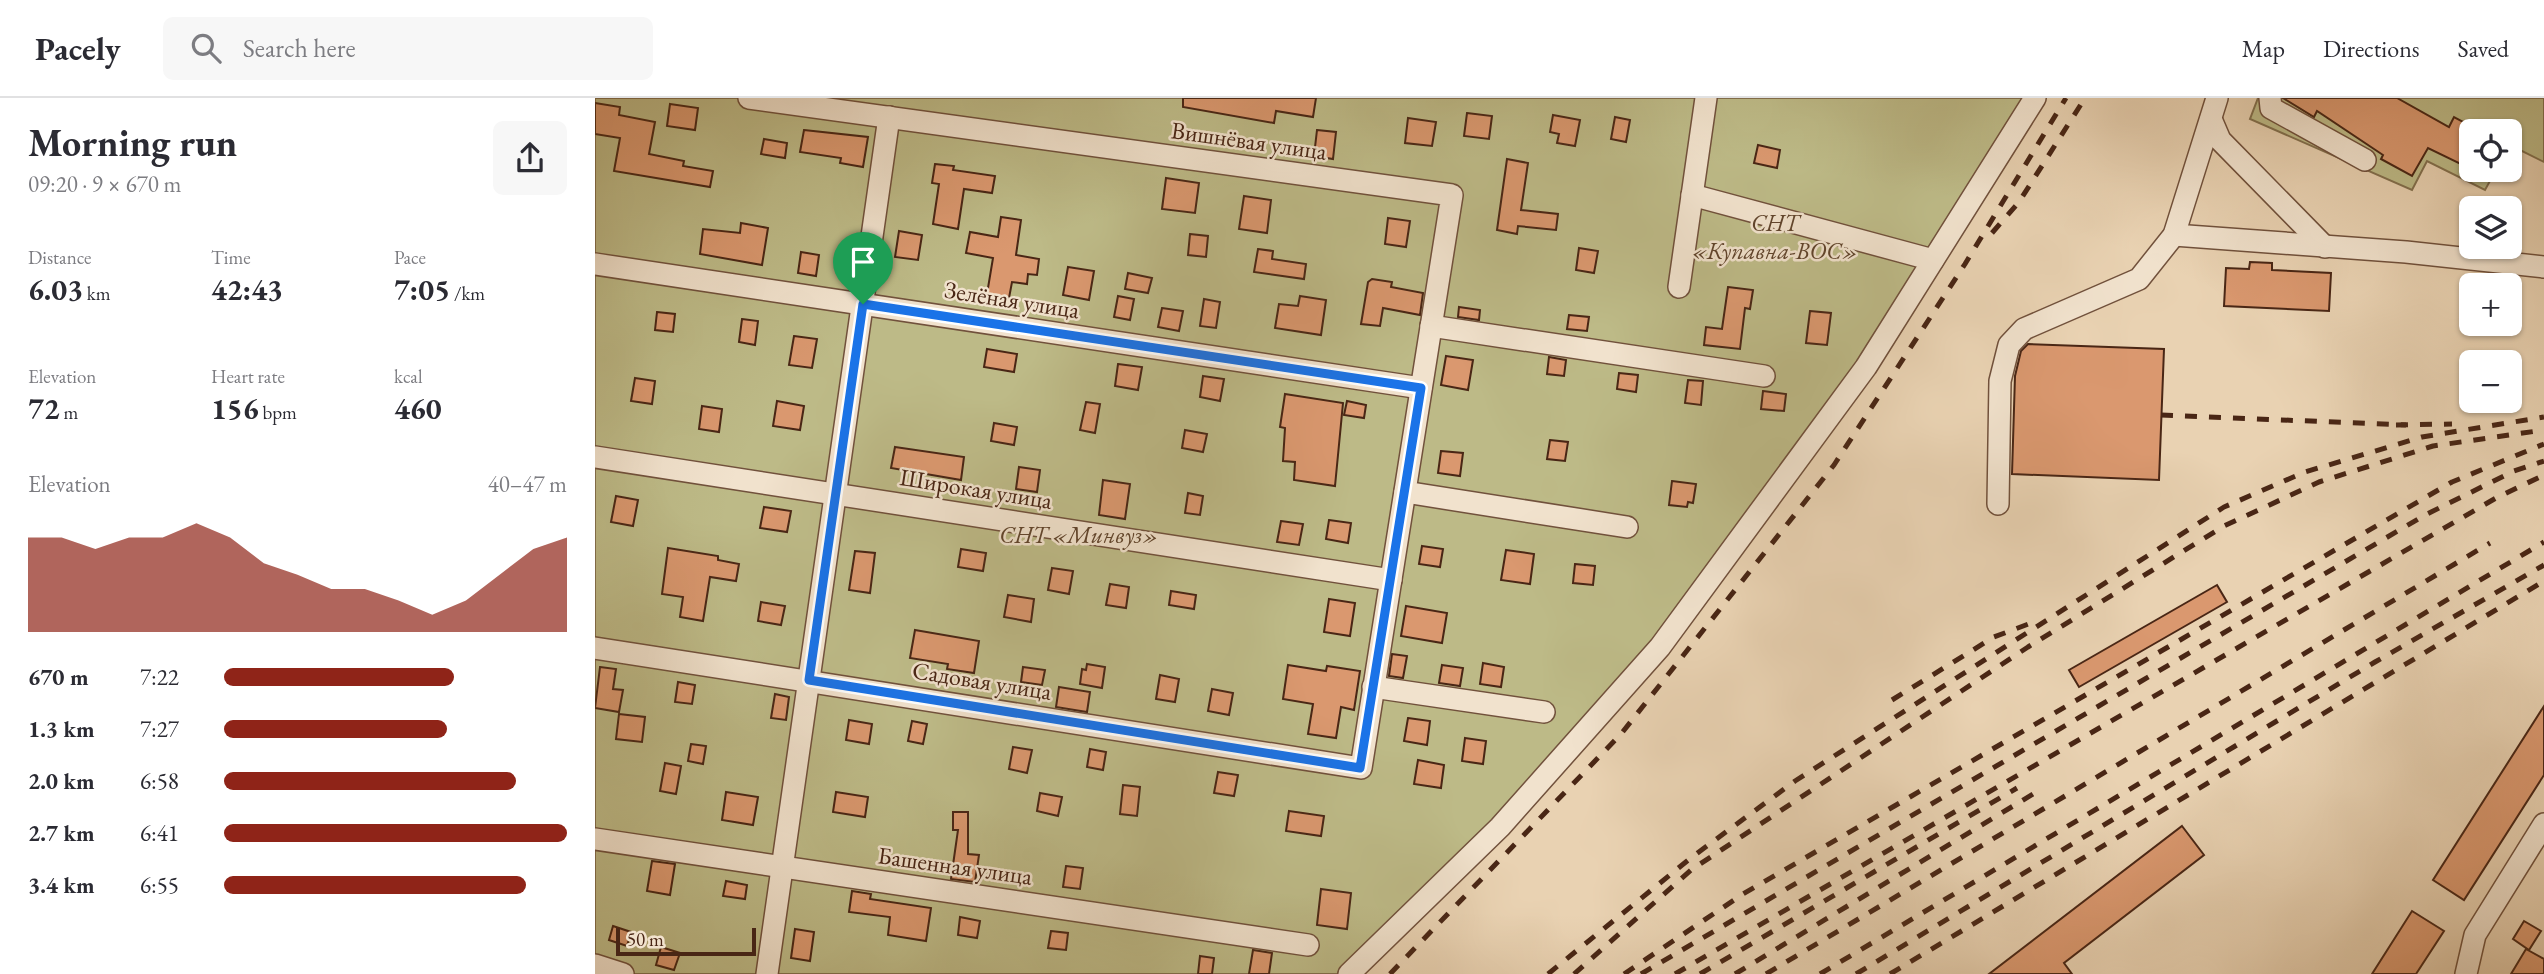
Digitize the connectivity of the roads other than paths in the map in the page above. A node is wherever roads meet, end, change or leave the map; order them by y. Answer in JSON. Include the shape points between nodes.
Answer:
{"nodes":[{"id":1,"x":749,"y":98,"type":"edge"},
{"id":2,"x":1706,"y":98,"type":"edge"},
{"id":3,"x":2035,"y":98,"type":"edge"},
{"id":4,"x":2217,"y":98,"type":"edge"},
{"id":5,"x":2270,"y":98,"type":"edge"},
{"id":6,"x":890,"y":117,"type":"junction"},
{"id":7,"x":2211,"y":119,"type":"junction"},
{"id":8,"x":2365,"y":160,"type":"dead end"},
{"id":9,"x":1692,"y":195,"type":"junction"},
{"id":10,"x":2175,"y":235,"type":"junction"},
{"id":11,"x":2325,"y":247,"type":"junction"},
{"id":12,"x":1933,"y":260,"type":"junction"},
{"id":13,"x":595,"y":264,"type":"edge"},
{"id":14,"x":2544,"y":267,"type":"edge"},
{"id":15,"x":1679,"y":287,"type":"dead end"},
{"id":16,"x":863,"y":304,"type":"junction"},
{"id":17,"x":1431,"y":326,"type":"junction"},
{"id":18,"x":1763,"y":376,"type":"dead end"},
{"id":19,"x":1421,"y":388,"type":"junction"},
{"id":20,"x":595,"y":457,"type":"edge"},
{"id":21,"x":1405,"y":492,"type":"junction"},
{"id":22,"x":836,"y":494,"type":"junction"},
{"id":23,"x":1998,"y":504,"type":"dead end"},
{"id":24,"x":1627,"y":527,"type":"dead end"},
{"id":25,"x":1391,"y":580,"type":"junction"},
{"id":26,"x":595,"y":648,"type":"edge"},
{"id":27,"x":809,"y":680,"type":"junction"},
{"id":28,"x":1373,"y":687,"type":"junction"},
{"id":29,"x":1544,"y":712,"type":"dead end"},
{"id":30,"x":2544,"y":824,"type":"edge"},
{"id":31,"x":595,"y":839,"type":"edge"},
{"id":32,"x":783,"y":867,"type":"junction"},
{"id":33,"x":1308,"y":945,"type":"dead end"},
{"id":34,"x":595,"y":965,"type":"edge"},
{"id":35,"x":623,"y":974,"type":"edge"},
{"id":36,"x":768,"y":974,"type":"edge"},
{"id":37,"x":1349,"y":974,"type":"edge"},
{"id":38,"x":2466,"y":974,"type":"edge"}],
"edges":[{"from":1,"to":6,"type":"street","name":"Вишнёвая улица"},
{"from":2,"to":9,"type":"street"},
{"from":3,"to":12,"type":"street"},
{"from":4,"to":7,"type":"street"},
{"from":5,"to":8,"type":"street","via":[[2271,108]]},
{"from":6,"to":16,"type":"street"},
{"from":6,"to":17,"type":"street","name":"Вишнёвая улица","via":[[1452,195]]},
{"from":7,"to":10,"type":"street"},
{"from":7,"to":11,"type":"street","via":[[2220,140]]},
{"from":9,"to":12,"type":"street"},
{"from":9,"to":15,"type":"street"},
{"from":10,"to":11,"type":"street"},
{"from":10,"to":23,"type":"street","via":[[2139,279],[2024,329],[2009,345],[2000,382]]},
{"from":11,"to":14,"type":"street"},
{"from":12,"to":37,"type":"street","via":[[1866,367],[1660,647],[1500,827]]},
{"from":13,"to":16,"type":"street","name":"Зелёная улица"},
{"from":16,"to":19,"type":"street","name":"Зелёная улица"},
{"from":16,"to":22,"type":"street"},
{"from":17,"to":18,"type":"street"},
{"from":17,"to":19,"type":"street"},
{"from":19,"to":21,"type":"street"},
{"from":20,"to":22,"type":"street","name":"Широкая улица"},
{"from":21,"to":24,"type":"street"},
{"from":21,"to":25,"type":"street"},
{"from":22,"to":25,"type":"street","name":"Широкая улица"},
{"from":22,"to":27,"type":"street"},
{"from":25,"to":28,"type":"street"},
{"from":26,"to":27,"type":"street","name":"Садовая улица"},
{"from":27,"to":28,"type":"street","name":"Садовая улица","via":[[1360,768]]},
{"from":27,"to":32,"type":"street"},
{"from":28,"to":29,"type":"street"},
{"from":30,"to":38,"type":"street","via":[[2475,935]]},
{"from":31,"to":32,"type":"street","name":"Башенная улица"},
{"from":32,"to":33,"type":"street","name":"Башенная улица"},
{"from":32,"to":36,"type":"street"},
{"from":34,"to":35,"type":"street"}]}
